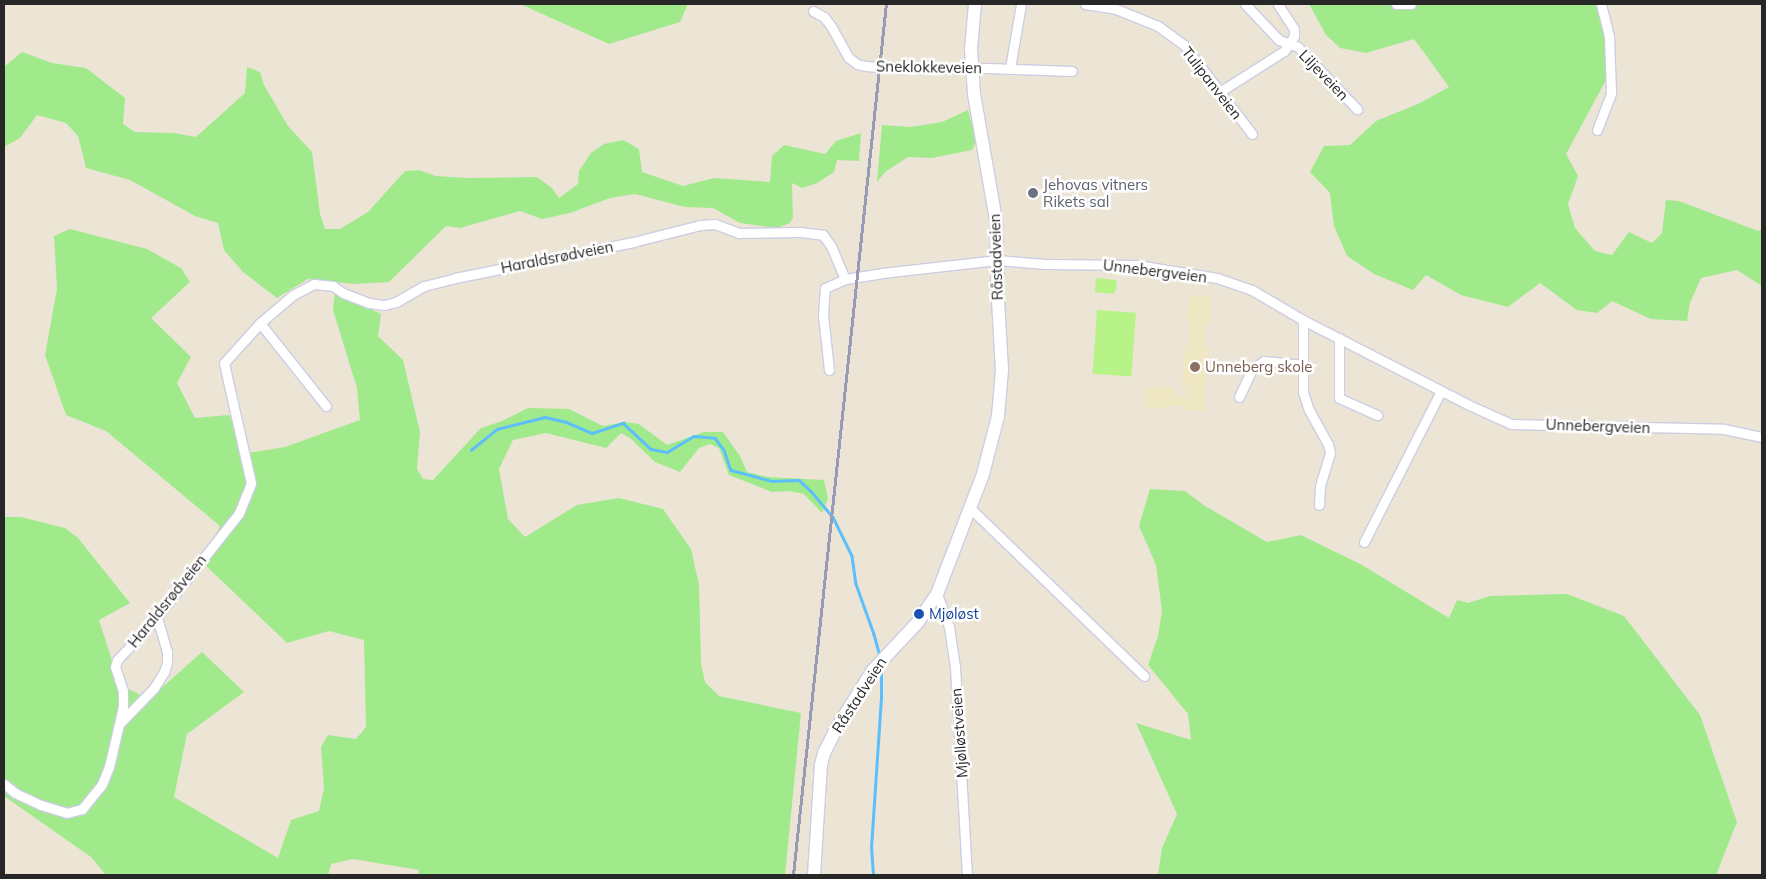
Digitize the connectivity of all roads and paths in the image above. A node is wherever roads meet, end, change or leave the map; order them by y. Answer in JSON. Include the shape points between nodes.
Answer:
{"nodes":[{"id":1,"x":974,"y":4,"type":"edge"},
{"id":2,"x":1021,"y":4,"type":"edge"},
{"id":3,"x":1086,"y":4,"type":"edge"},
{"id":4,"x":1245,"y":4,"type":"edge"},
{"id":5,"x":1278,"y":4,"type":"edge"},
{"id":6,"x":1396,"y":4,"type":"edge"},
{"id":7,"x":1411,"y":4,"type":"edge"},
{"id":8,"x":1601,"y":4,"type":"edge"},
{"id":9,"x":813,"y":11,"type":"dead end"},
{"id":10,"x":1289,"y":43,"type":"junction"},
{"id":11,"x":972,"y":68,"type":"junction"},
{"id":12,"x":1010,"y":68,"type":"junction"},
{"id":13,"x":1072,"y":71,"type":"dead end"},
{"id":14,"x":1221,"y":92,"type":"junction"},
{"id":15,"x":1357,"y":109,"type":"dead end"},
{"id":16,"x":1597,"y":130,"type":"dead end"},
{"id":17,"x":1252,"y":134,"type":"dead end"},
{"id":18,"x":997,"y":260,"type":"junction"},
{"id":19,"x":845,"y":279,"type":"junction"},
{"id":20,"x":1303,"y":320,"type":"junction"},
{"id":21,"x":260,"y":323,"type":"junction"},
{"id":22,"x":1339,"y":338,"type":"junction"},
{"id":23,"x":1304,"y":365,"type":"junction"},
{"id":24,"x":828,"y":370,"type":"dead end"},
{"id":25,"x":1441,"y":390,"type":"junction"},
{"id":26,"x":1239,"y":397,"type":"dead end"},
{"id":27,"x":326,"y":406,"type":"dead end"},
{"id":28,"x":1377,"y":415,"type":"dead end"},
{"id":29,"x":1762,"y":436,"type":"edge"},
{"id":30,"x":1319,"y":505,"type":"dead end"},
{"id":31,"x":970,"y":508,"type":"junction"},
{"id":32,"x":1364,"y":542,"type":"dead end"},
{"id":33,"x":937,"y":594,"type":"junction"},
{"id":34,"x":157,"y":616,"type":"junction"},
{"id":35,"x":1144,"y":676,"type":"dead end"},
{"id":36,"x":120,"y":723,"type":"junction"},
{"id":37,"x":4,"y":784,"type":"edge"},
{"id":38,"x":814,"y":875,"type":"edge"},
{"id":39,"x":967,"y":875,"type":"edge"}],
"edges":[{"from":1,"to":11,"type":"main road","name":"Råstadveien"},
{"from":2,"to":12,"type":"street"},
{"from":3,"to":14,"type":"street","name":"Tulipanveien","via":[[1116,9],[1158,26],[1184,45]]},
{"from":4,"to":10,"type":"street","name":"Liljeveien","via":[[1278,40]]},
{"from":5,"to":10,"type":"street","name":"Liljeveien","via":[[1294,29]]},
{"from":6,"to":7,"type":"street"},
{"from":8,"to":16,"type":"street","via":[[1609,36],[1611,93]]},
{"from":9,"to":11,"type":"street","name":"Sneklokkeveien","via":[[824,18],[848,57],[857,64],[879,68]]},
{"from":10,"to":14,"type":"street","name":"Liljeveien","via":[[1284,51]]},
{"from":10,"to":15,"type":"street","name":"Liljeveien","via":[[1298,46]]},
{"from":11,"to":12,"type":"street","name":"Sneklokkeveien"},
{"from":11,"to":18,"type":"main road","name":"Råstadveien","via":[[994,201]]},
{"from":12,"to":13,"type":"street","name":"Sneklokkeveien"},
{"from":14,"to":17,"type":"street","name":"Tulipanveien"},
{"from":18,"to":19,"type":"street"},
{"from":18,"to":20,"type":"street","name":"Unnebergveien","via":[[1130,265],[1217,278],[1252,290]]},
{"from":18,"to":31,"type":"main road","name":"Råstadveien","via":[[1001,396],[991,447]]},
{"from":19,"to":21,"type":"street","name":"Haraldsrødveien","via":[[823,235],[739,233],[715,224],[700,225],[455,278],[424,286],[384,305],[369,303],[333,286],[314,284],[293,295]]},
{"from":19,"to":24,"type":"street","via":[[825,288],[822,315]]},
{"from":20,"to":22,"type":"street","name":"Unnebergveien"},
{"from":20,"to":23,"type":"street"},
{"from":21,"to":27,"type":"street"},
{"from":21,"to":34,"type":"street","name":"Haraldsrødveien","via":[[224,363],[251,483],[247,498],[239,513]]},
{"from":22,"to":25,"type":"street","name":"Unnebergveien"},
{"from":22,"to":28,"type":"street","via":[[1339,398]]},
{"from":23,"to":26,"type":"street","via":[[1264,362],[1252,369]]},
{"from":23,"to":30,"type":"street","via":[[1303,392],[1330,453],[1320,486]]},
{"from":25,"to":29,"type":"street","name":"Unnebergveien","via":[[1511,424],[1724,429]]},
{"from":25,"to":32,"type":"street"},
{"from":31,"to":33,"type":"main road","name":"Råstadveien"},
{"from":31,"to":35,"type":"street"},
{"from":33,"to":38,"type":"main road","name":"Råstadveien","via":[[918,622],[873,670],[824,753]]},
{"from":33,"to":39,"type":"street","name":"Mjølløstveien","via":[[949,627],[955,667]]},
{"from":34,"to":36,"type":"street","name":"Haraldsrødveien","via":[[117,660],[115,667],[123,692]]},
{"from":34,"to":36,"type":"street","via":[[167,652],[164,672],[154,688]]},
{"from":36,"to":37,"type":"street","name":"Haraldsrødveien","via":[[102,784],[78,812],[60,812],[15,793]]}]}
